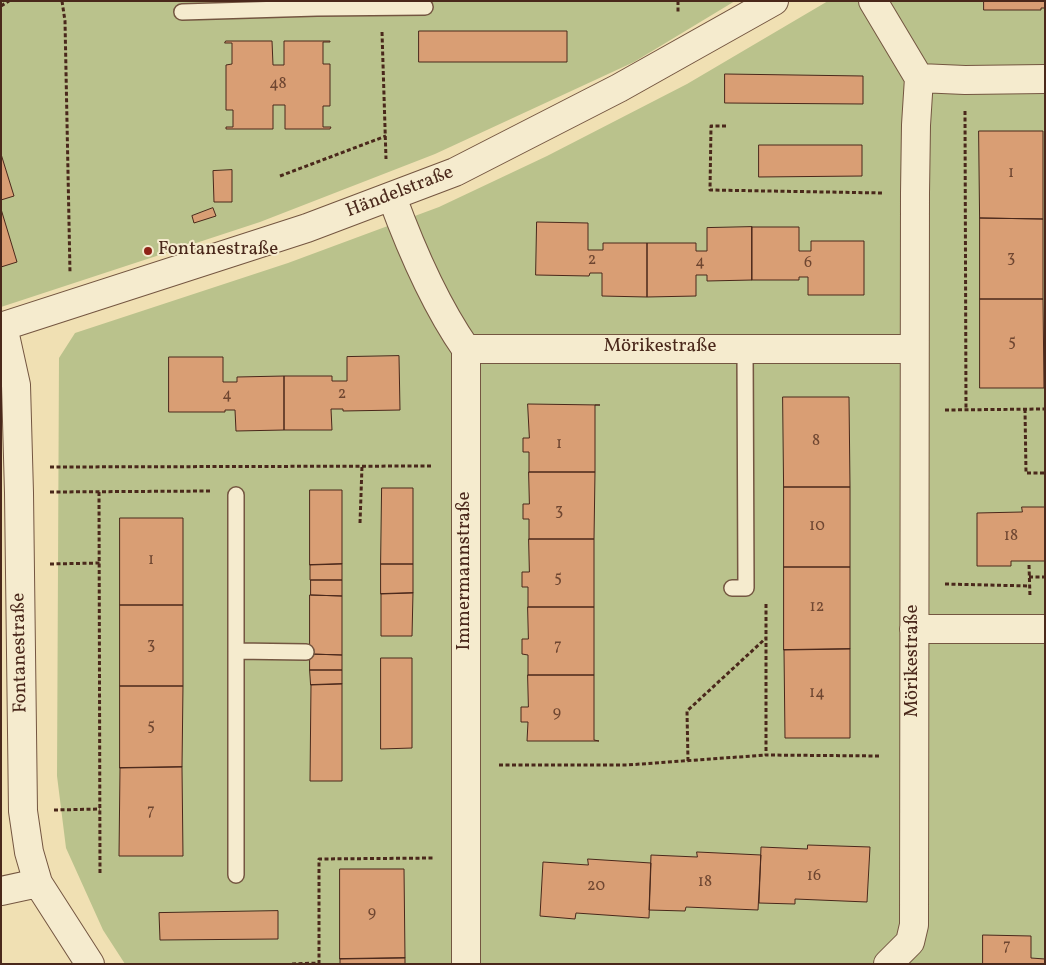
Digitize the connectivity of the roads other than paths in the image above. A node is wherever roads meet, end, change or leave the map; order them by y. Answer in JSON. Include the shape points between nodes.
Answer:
{"nodes":[{"id":1,"x":774,"y":1,"type":"edge"},
{"id":2,"x":873,"y":1,"type":"edge"},
{"id":3,"x":318,"y":4,"type":"edge"},
{"id":4,"x":425,"y":7,"type":"dead end"},
{"id":5,"x":182,"y":12,"type":"dead end"},
{"id":6,"x":920,"y":78,"type":"junction"},
{"id":7,"x":1045,"y":79,"type":"edge"},
{"id":8,"x":392,"y":196,"type":"junction"},
{"id":9,"x":2,"y":326,"type":"edge"},
{"id":10,"x":744,"y":348,"type":"junction"},
{"id":11,"x":914,"y":348,"type":"junction"},
{"id":12,"x":466,"y":349,"type":"junction"},
{"id":13,"x":236,"y":495,"type":"road end"},
{"id":14,"x":732,"y":588,"type":"dead end"},
{"id":15,"x":914,"y":629,"type":"junction"},
{"id":16,"x":1045,"y":629,"type":"edge"},
{"id":17,"x":236,"y":650,"type":"junction"},
{"id":18,"x":306,"y":652,"type":"dead end"},
{"id":19,"x":236,"y":875,"type":"dead end"},
{"id":20,"x":38,"y":882,"type":"junction"},
{"id":21,"x":1,"y":891,"type":"edge"},
{"id":22,"x":90,"y":964,"type":"edge"},
{"id":23,"x":466,"y":964,"type":"edge"},
{"id":24,"x":888,"y":964,"type":"edge"}],
"edges":[{"from":1,"to":8,"type":"street","name":"Händelstraße","via":[[619,88],[455,172]]},
{"from":2,"to":6,"type":"street"},
{"from":3,"to":4,"type":"lane"},
{"from":3,"to":5,"type":"lane"},
{"from":6,"to":7,"type":"street"},
{"from":6,"to":11,"type":"street","name":"Mörikestraße","via":[[916,125]]},
{"from":8,"to":9,"type":"street","name":"Händelstraße","via":[[256,246]]},
{"from":8,"to":12,"type":"street","via":[[405,235],[444,315]]},
{"from":9,"to":20,"type":"street","name":"Fontanestraße","via":[[16,384],[23,811],[29,852]]},
{"from":10,"to":11,"type":"street","name":"Mörikestraße"},
{"from":10,"to":12,"type":"street","name":"Mörikestraße"},
{"from":10,"to":14,"type":"lane","via":[[746,588]]},
{"from":11,"to":15,"type":"street","name":"Mörikestraße"},
{"from":12,"to":23,"type":"street","name":"Immermannstraße"},
{"from":13,"to":17,"type":"lane"},
{"from":15,"to":16,"type":"street"},
{"from":15,"to":24,"type":"street","name":"Mörikestraße","via":[[914,925],[910,942]]},
{"from":17,"to":18,"type":"lane"},
{"from":17,"to":19,"type":"lane"},
{"from":20,"to":21,"type":"street"},
{"from":20,"to":22,"type":"street","name":"Fontanestraße"}]}
